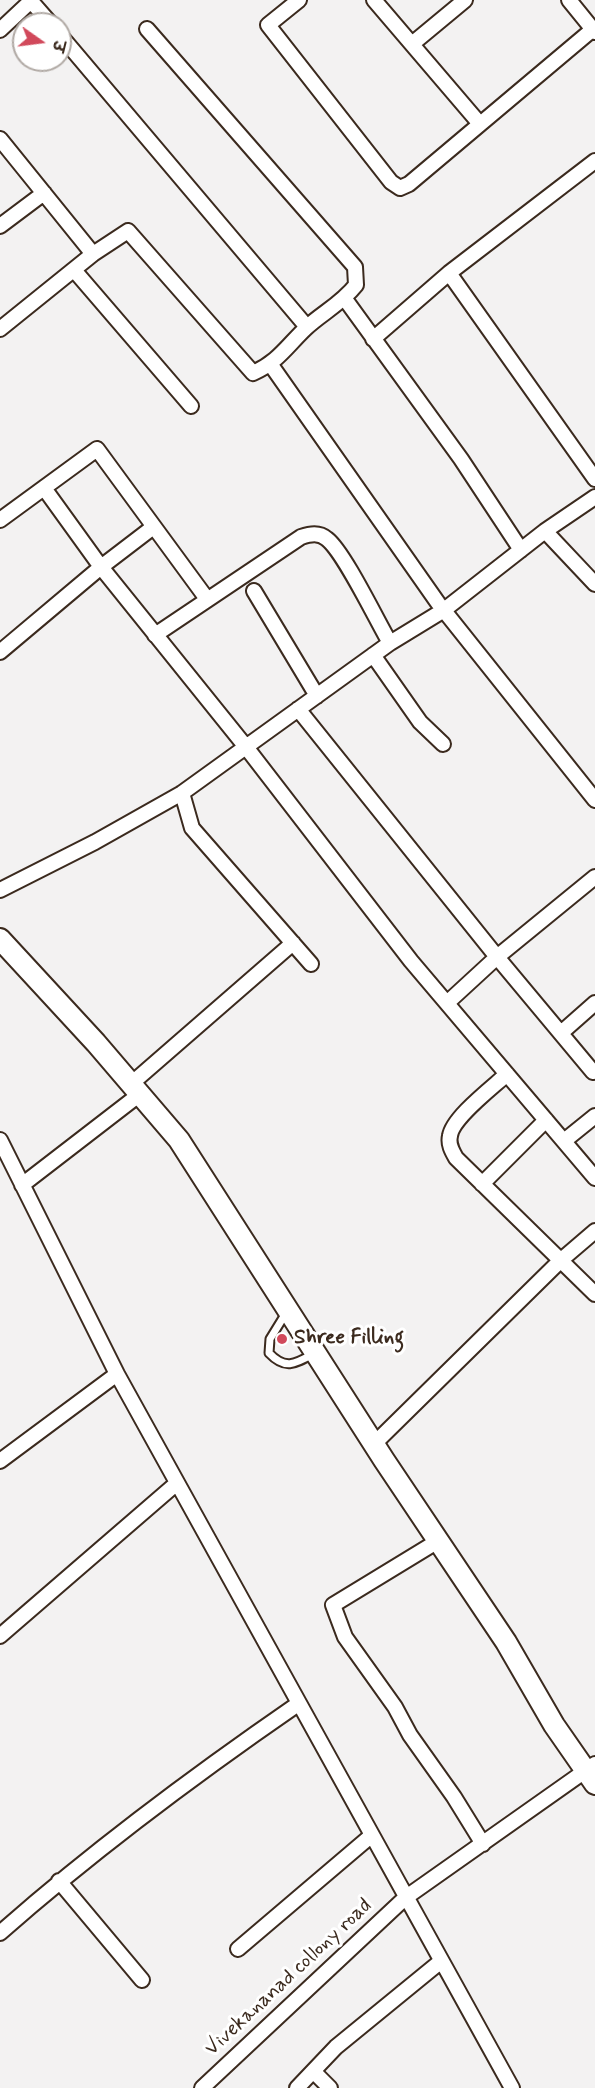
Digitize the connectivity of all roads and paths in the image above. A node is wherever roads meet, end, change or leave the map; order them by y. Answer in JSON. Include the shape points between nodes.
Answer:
{"nodes":[{"id":1,"x":31,"y":0,"type":"edge"},
{"id":2,"x":299,"y":0,"type":"edge"},
{"id":3,"x":375,"y":0,"type":"edge"},
{"id":4,"x":465,"y":0,"type":"edge"},
{"id":5,"x":569,"y":0,"type":"edge"},
{"id":6,"x":41,"y":12,"type":"edge"},
{"id":7,"x":147,"y":29,"type":"dead end"},
{"id":8,"x":0,"y":30,"type":"edge"},
{"id":9,"x":594,"y":31,"type":"edge"},
{"id":10,"x":412,"y":44,"type":"junction"},
{"id":11,"x":72,"y":49,"type":"edge"},
{"id":12,"x":480,"y":124,"type":"junction"},
{"id":13,"x":0,"y":139,"type":"edge"},
{"id":14,"x":595,"y":161,"type":"edge"},
{"id":15,"x":44,"y":193,"type":"junction"},
{"id":16,"x":0,"y":226,"type":"edge"},
{"id":17,"x":93,"y":255,"type":"junction"},
{"id":18,"x":74,"y":270,"type":"junction"},
{"id":19,"x":449,"y":273,"type":"junction"},
{"id":20,"x":345,"y":299,"type":"junction"},
{"id":21,"x":307,"y":327,"type":"junction"},
{"id":22,"x":0,"y":329,"type":"edge"},
{"id":23,"x":373,"y":339,"type":"junction"},
{"id":24,"x":271,"y":365,"type":"junction"},
{"id":25,"x":191,"y":406,"type":"dead end"},
{"id":26,"x":595,"y":479,"type":"edge"},
{"id":27,"x":44,"y":488,"type":"junction"},
{"id":28,"x":595,"y":497,"type":"edge"},
{"id":29,"x":0,"y":520,"type":"edge"},
{"id":30,"x":152,"y":528,"type":"junction"},
{"id":31,"x":545,"y":531,"type":"junction"},
{"id":32,"x":521,"y":550,"type":"junction"},
{"id":33,"x":101,"y":567,"type":"junction"},
{"id":34,"x":595,"y":584,"type":"edge"},
{"id":35,"x":254,"y":591,"type":"dead end"},
{"id":36,"x":207,"y":599,"type":"junction"},
{"id":37,"x":444,"y":610,"type":"junction"},
{"id":38,"x":155,"y":635,"type":"junction"},
{"id":39,"x":390,"y":643,"type":"junction"},
{"id":40,"x":0,"y":652,"type":"edge"},
{"id":41,"x":373,"y":655,"type":"junction"},
{"id":42,"x":317,"y":696,"type":"junction"},
{"id":43,"x":298,"y":710,"type":"junction"},
{"id":44,"x":443,"y":744,"type":"dead end"},
{"id":45,"x":246,"y":747,"type":"junction"},
{"id":46,"x":182,"y":793,"type":"junction"},
{"id":47,"x":595,"y":800,"type":"edge"},
{"id":48,"x":595,"y":877,"type":"edge"},
{"id":49,"x":0,"y":890,"type":"edge"},
{"id":50,"x":0,"y":939,"type":"edge"},
{"id":51,"x":293,"y":943,"type":"junction"},
{"id":52,"x":497,"y":957,"type":"junction"},
{"id":53,"x":311,"y":964,"type":"dead end"},
{"id":54,"x":447,"y":1003,"type":"junction"},
{"id":55,"x":595,"y":1003,"type":"edge"},
{"id":56,"x":561,"y":1033,"type":"junction"},
{"id":57,"x":593,"y":1072,"type":"dead end"},
{"id":58,"x":507,"y":1074,"type":"junction"},
{"id":59,"x":135,"y":1089,"type":"junction"},
{"id":60,"x":595,"y":1116,"type":"edge"},
{"id":61,"x":546,"y":1120,"type":"junction"},
{"id":62,"x":0,"y":1140,"type":"edge"},
{"id":63,"x":564,"y":1141,"type":"junction"},
{"id":64,"x":595,"y":1178,"type":"edge"},
{"id":65,"x":482,"y":1184,"type":"junction"},
{"id":66,"x":22,"y":1185,"type":"junction"},
{"id":67,"x":595,"y":1231,"type":"edge"},
{"id":68,"x":560,"y":1261,"type":"junction"},
{"id":69,"x":595,"y":1294,"type":"edge"},
{"id":70,"x":288,"y":1310,"type":"junction"},
{"id":71,"x":316,"y":1352,"type":"junction"},
{"id":72,"x":117,"y":1374,"type":"junction"},
{"id":73,"x":374,"y":1444,"type":"junction"},
{"id":74,"x":0,"y":1461,"type":"edge"},
{"id":75,"x":177,"y":1483,"type":"junction"},
{"id":76,"x":438,"y":1541,"type":"junction"},
{"id":77,"x":1,"y":1632,"type":"edge"},
{"id":78,"x":298,"y":1704,"type":"junction"},
{"id":79,"x":592,"y":1773,"type":"edge"},
{"id":80,"x":372,"y":1835,"type":"junction"},
{"id":81,"x":483,"y":1844,"type":"junction"},
{"id":82,"x":59,"y":1881,"type":"junction"},
{"id":83,"x":405,"y":1898,"type":"junction"},
{"id":84,"x":0,"y":1933,"type":"edge"},
{"id":85,"x":238,"y":1949,"type":"dead end"},
{"id":86,"x":440,"y":1962,"type":"junction"},
{"id":87,"x":141,"y":1980,"type":"dead end"},
{"id":88,"x":314,"y":2072,"type":"junction"},
{"id":89,"x":202,"y":2088,"type":"edge"},
{"id":90,"x":297,"y":2088,"type":"edge"},
{"id":91,"x":330,"y":2088,"type":"edge"},
{"id":92,"x":512,"y":2088,"type":"edge"}],
"edges":[{"from":1,"to":6,"type":"street"},
{"from":1,"to":8,"type":"street"},
{"from":2,"to":12,"type":"street","via":[[268,25],[391,182],[400,188],[409,184]]},
{"from":3,"to":10,"type":"street"},
{"from":4,"to":10,"type":"street"},
{"from":5,"to":9,"type":"street"},
{"from":7,"to":20,"type":"street","via":[[355,267],[356,285]]},
{"from":9,"to":12,"type":"street"},
{"from":10,"to":12,"type":"street"},
{"from":11,"to":21,"type":"street"},
{"from":13,"to":15,"type":"street"},
{"from":14,"to":19,"type":"street"},
{"from":15,"to":16,"type":"street"},
{"from":15,"to":17,"type":"street"},
{"from":17,"to":18,"type":"street"},
{"from":17,"to":24,"type":"street","via":[[128,231],[253,373]]},
{"from":18,"to":22,"type":"street"},
{"from":18,"to":25,"type":"street"},
{"from":19,"to":23,"type":"street"},
{"from":19,"to":26,"type":"street"},
{"from":20,"to":21,"type":"street"},
{"from":20,"to":23,"type":"street"},
{"from":21,"to":24,"type":"street"},
{"from":23,"to":32,"type":"street"},
{"from":24,"to":37,"type":"street"},
{"from":27,"to":29,"type":"street"},
{"from":27,"to":30,"type":"street","via":[[97,449]]},
{"from":27,"to":33,"type":"street"},
{"from":28,"to":31,"type":"street"},
{"from":30,"to":33,"type":"street"},
{"from":30,"to":36,"type":"street"},
{"from":31,"to":32,"type":"street"},
{"from":31,"to":34,"type":"street"},
{"from":32,"to":37,"type":"street"},
{"from":33,"to":38,"type":"street"},
{"from":33,"to":40,"type":"street"},
{"from":35,"to":42,"type":"street"},
{"from":36,"to":38,"type":"street"},
{"from":36,"to":39,"type":"street","via":[[313,533],[327,538],[338,552]]},
{"from":37,"to":39,"type":"street"},
{"from":37,"to":47,"type":"street"},
{"from":38,"to":45,"type":"street"},
{"from":39,"to":41,"type":"street"},
{"from":41,"to":42,"type":"street"},
{"from":41,"to":44,"type":"street","via":[[420,722]]},
{"from":42,"to":43,"type":"street"},
{"from":43,"to":45,"type":"street"},
{"from":43,"to":52,"type":"street"},
{"from":45,"to":46,"type":"street"},
{"from":45,"to":54,"type":"street"},
{"from":46,"to":49,"type":"street"},
{"from":46,"to":51,"type":"street","via":[[192,828]]},
{"from":48,"to":52,"type":"street"},
{"from":50,"to":59,"type":"street"},
{"from":51,"to":53,"type":"street"},
{"from":51,"to":59,"type":"street"},
{"from":52,"to":54,"type":"street"},
{"from":52,"to":56,"type":"street"},
{"from":54,"to":58,"type":"street"},
{"from":55,"to":56,"type":"street"},
{"from":56,"to":57,"type":"street"},
{"from":58,"to":61,"type":"street"},
{"from":58,"to":65,"type":"street","via":[[454,1124],[450,1136],[450,1148],[456,1158]]},
{"from":59,"to":66,"type":"street"},
{"from":59,"to":70,"type":"street","via":[[178,1140]]},
{"from":60,"to":63,"type":"street"},
{"from":61,"to":63,"type":"street"},
{"from":61,"to":65,"type":"street"},
{"from":62,"to":66,"type":"street"},
{"from":63,"to":64,"type":"street"},
{"from":65,"to":68,"type":"street"},
{"from":66,"to":72,"type":"street"},
{"from":67,"to":68,"type":"street"},
{"from":68,"to":69,"type":"street"},
{"from":68,"to":73,"type":"street"},
{"from":70,"to":71,"type":"street"},
{"from":70,"to":71,"type":"lane","via":[[270,1339],[269,1353],[278,1363],[292,1365]]},
{"from":71,"to":73,"type":"street"},
{"from":72,"to":74,"type":"street"},
{"from":72,"to":75,"type":"street"},
{"from":73,"to":76,"type":"street"},
{"from":75,"to":77,"type":"street"},
{"from":75,"to":78,"type":"street"},
{"from":76,"to":79,"type":"street","via":[[506,1642],[554,1725]]},
{"from":76,"to":81,"type":"street","via":[[333,1605],[351,1647],[395,1707]]},
{"from":78,"to":80,"type":"street"},
{"from":78,"to":82,"type":"street","via":[[192,1777]]},
{"from":79,"to":81,"type":"street","name":"Vivekananad collony road"},
{"from":80,"to":83,"type":"street"},
{"from":80,"to":85,"type":"street"},
{"from":81,"to":83,"type":"street","name":"Vivekananad collony road"},
{"from":82,"to":84,"type":"street"},
{"from":82,"to":87,"type":"street"},
{"from":83,"to":86,"type":"street"},
{"from":83,"to":89,"type":"street","name":"Vivekananad collony road"},
{"from":86,"to":88,"type":"street","via":[[336,2047]]},
{"from":86,"to":92,"type":"street"},
{"from":88,"to":90,"type":"street"},
{"from":88,"to":91,"type":"street"}]}
